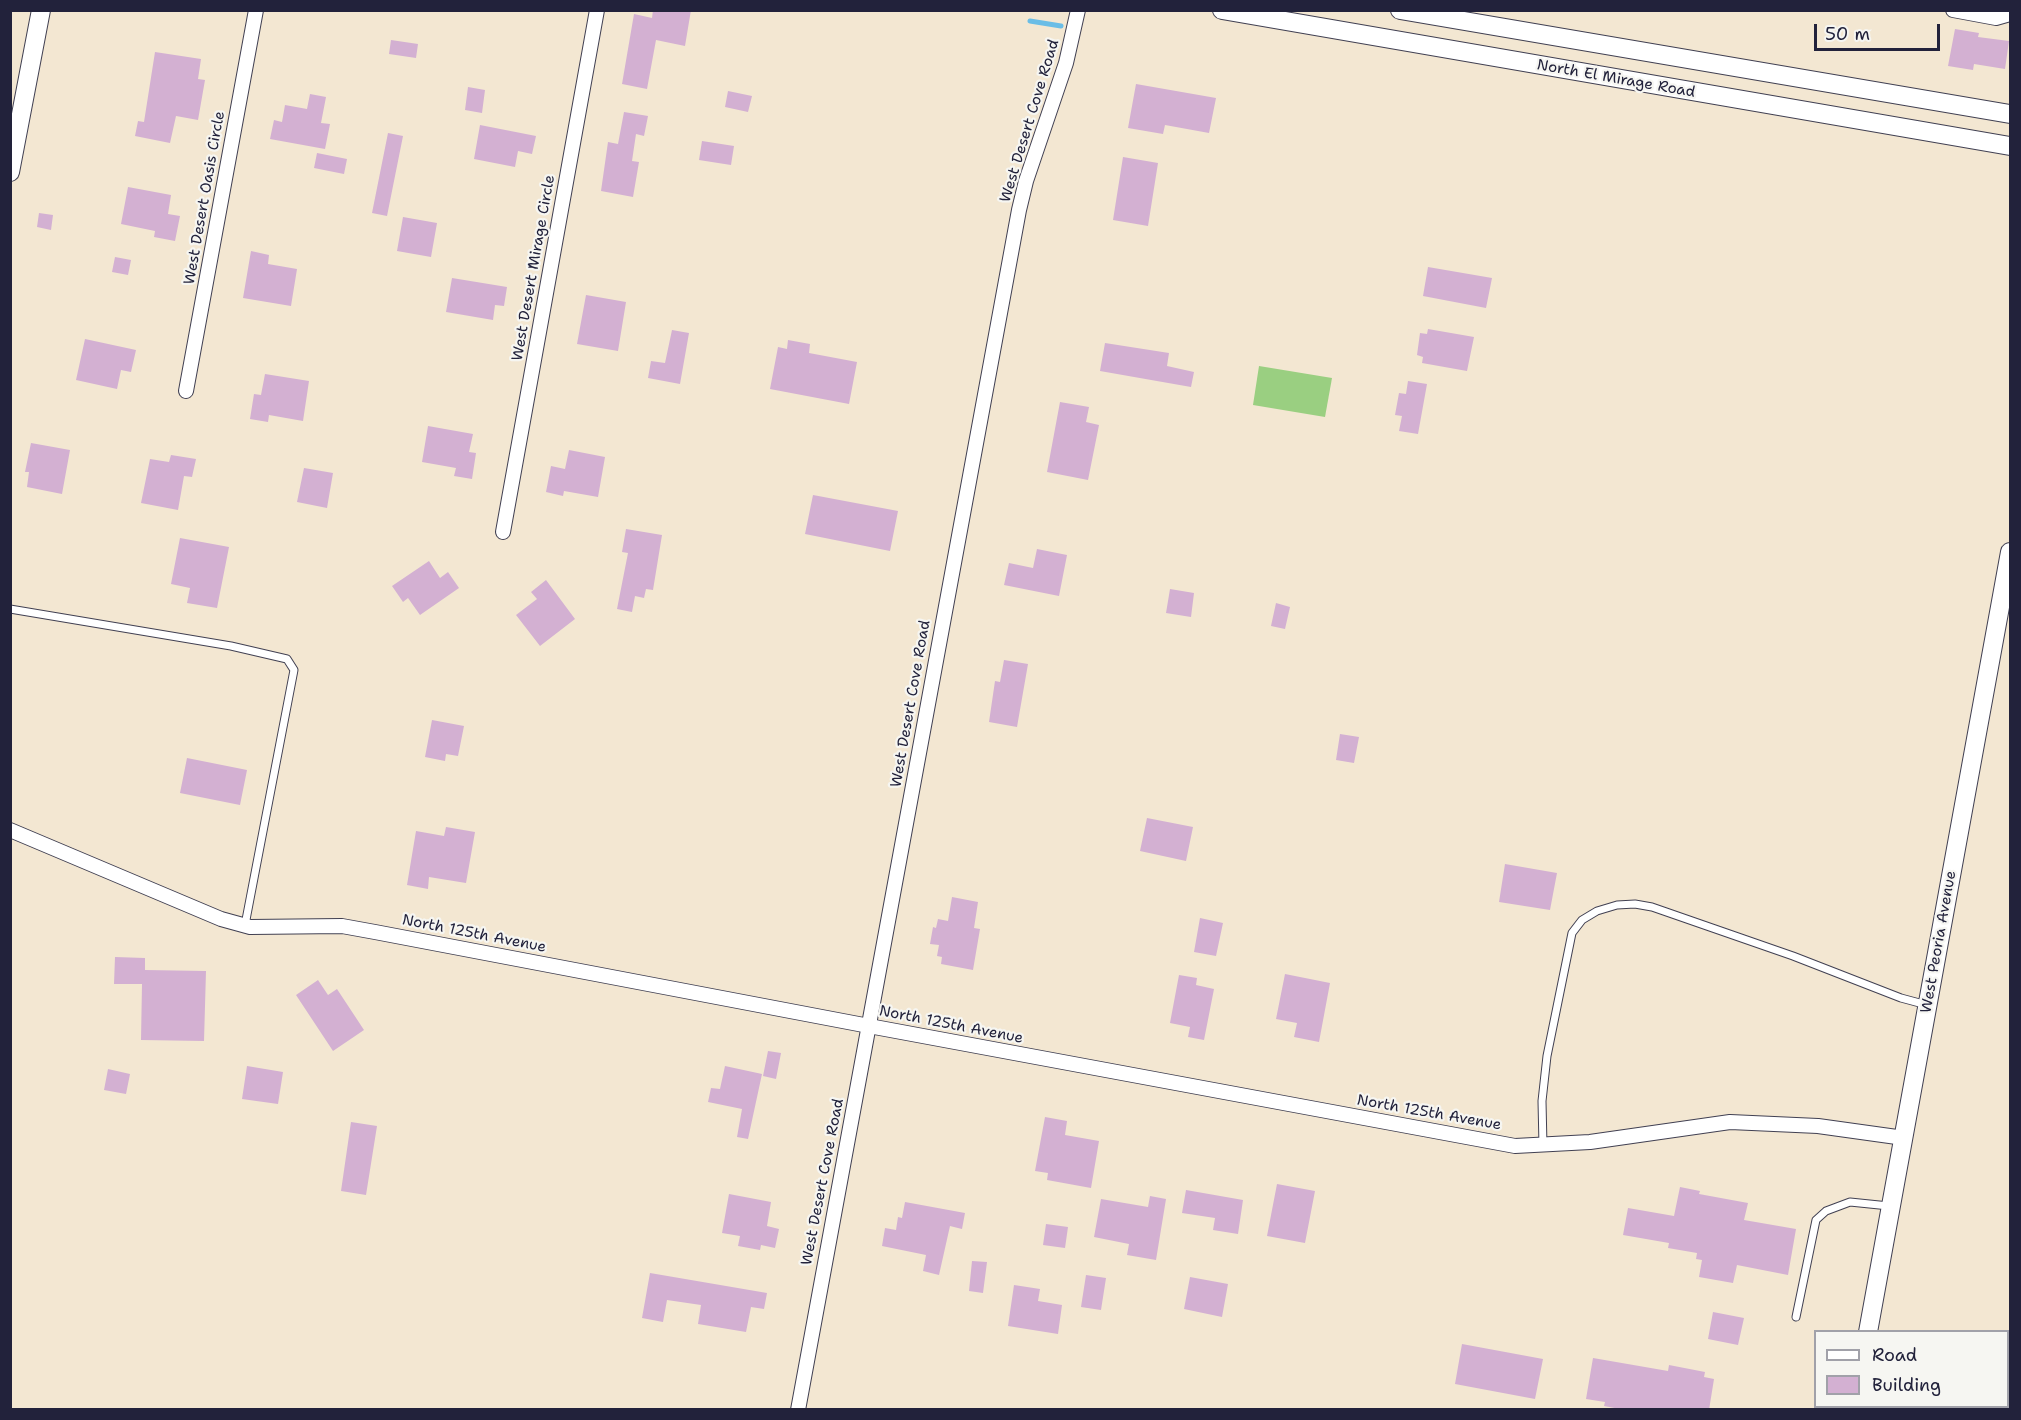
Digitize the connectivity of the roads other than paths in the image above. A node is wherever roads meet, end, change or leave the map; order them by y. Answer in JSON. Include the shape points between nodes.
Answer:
{"nodes":[{"id":1,"x":41,"y":10,"type":"edge"},
{"id":2,"x":256,"y":10,"type":"edge"},
{"id":3,"x":597,"y":10,"type":"edge"},
{"id":4,"x":1078,"y":10,"type":"edge"},
{"id":5,"x":1222,"y":10,"type":"edge"},
{"id":6,"x":1400,"y":10,"type":"edge"},
{"id":7,"x":1953,"y":10,"type":"edge"},
{"id":8,"x":2010,"y":14,"type":"edge"},
{"id":9,"x":2010,"y":114,"type":"edge"},
{"id":10,"x":2010,"y":146,"type":"edge"},
{"id":11,"x":10,"y":172,"type":"edge"},
{"id":12,"x":186,"y":391,"type":"dead end"},
{"id":13,"x":503,"y":531,"type":"dead end"},
{"id":14,"x":2010,"y":552,"type":"edge"},
{"id":15,"x":10,"y":609,"type":"edge"},
{"id":16,"x":10,"y":830,"type":"edge"},
{"id":17,"x":245,"y":925,"type":"junction"},
{"id":18,"x":1928,"y":1006,"type":"junction"},
{"id":19,"x":869,"y":1026,"type":"junction"},
{"id":20,"x":1904,"y":1138,"type":"junction"},
{"id":21,"x":1543,"y":1146,"type":"junction"},
{"id":22,"x":1891,"y":1207,"type":"junction"},
{"id":23,"x":1796,"y":1317,"type":"dead end"},
{"id":24,"x":1868,"y":1330,"type":"edge"},
{"id":25,"x":798,"y":1410,"type":"edge"}],
"edges":[{"from":1,"to":11,"type":"main road"},
{"from":2,"to":12,"type":"street","name":"West Desert Oasis Circle"},
{"from":3,"to":13,"type":"street","name":"West Desert Mirage Circle"},
{"from":4,"to":19,"type":"street","name":"West Desert Cove Road","via":[[1019,210]]},
{"from":5,"to":10,"type":"main road","name":"North El Mirage Road"},
{"from":6,"to":9,"type":"main road","name":"North El Mirage Road"},
{"from":7,"to":8,"type":"street","via":[[1996,18]]},
{"from":14,"to":18,"type":"main road","name":"West Peoria Avenue"},
{"from":15,"to":17,"type":"lane","via":[[287,659],[294,670]]},
{"from":16,"to":17,"type":"street","name":"North 125th Avenue","via":[[221,919]]},
{"from":17,"to":19,"type":"street","name":"North 125th Avenue","via":[[342,926]]},
{"from":18,"to":20,"type":"main road","name":"West Peoria Avenue"},
{"from":18,"to":21,"type":"lane","via":[[1652,907],[1617,905],[1597,911],[1582,920],[1572,933],[1547,1056]]},
{"from":19,"to":21,"type":"street","name":"North 125th Avenue","via":[[1503,1144]]},
{"from":19,"to":25,"type":"street","name":"West Desert Cove Road"},
{"from":20,"to":21,"type":"street","name":"North 125th Avenue","via":[[1818,1126],[1731,1122]]},
{"from":20,"to":22,"type":"main road","name":"West Peoria Avenue"},
{"from":22,"to":23,"type":"lane","via":[[1850,1202],[1826,1211],[1816,1220]]},
{"from":22,"to":24,"type":"main road","name":"West Peoria Avenue"}]}
